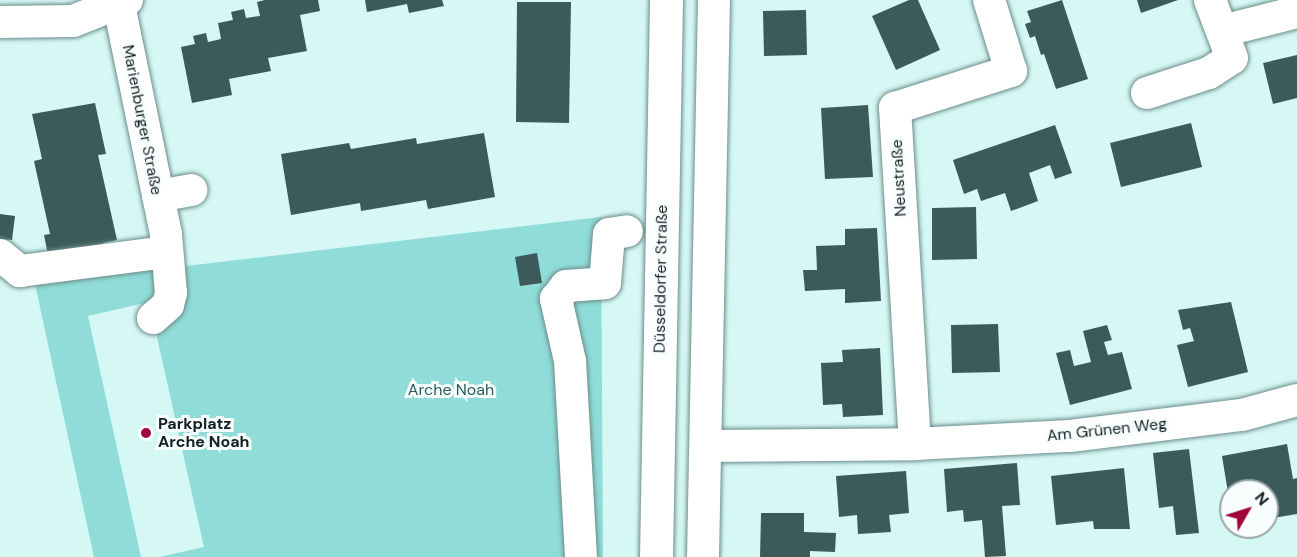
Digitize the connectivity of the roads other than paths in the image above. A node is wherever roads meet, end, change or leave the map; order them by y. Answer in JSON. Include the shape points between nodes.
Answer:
{"nodes":[{"id":1,"x":666,"y":0,"type":"edge"},
{"id":2,"x":714,"y":0,"type":"edge"},
{"id":3,"x":989,"y":0,"type":"edge"},
{"id":4,"x":1210,"y":0,"type":"edge"},
{"id":5,"x":123,"y":2,"type":"edge"},
{"id":6,"x":1297,"y":12,"type":"edge"},
{"id":7,"x":0,"y":22,"type":"edge"},
{"id":8,"x":1222,"y":31,"type":"junction"},
{"id":9,"x":1147,"y":93,"type":"dead end"},
{"id":10,"x":191,"y":190,"type":"dead end"},
{"id":11,"x":158,"y":196,"type":"junction"},
{"id":12,"x":627,"y":231,"type":"dead end"},
{"id":13,"x":166,"y":243,"type":"junction"},
{"id":14,"x":0,"y":255,"type":"edge"},
{"id":15,"x":153,"y":318,"type":"dead end"},
{"id":16,"x":1297,"y":400,"type":"edge"},
{"id":17,"x":915,"y":444,"type":"junction"},
{"id":18,"x":706,"y":446,"type":"junction"},
{"id":19,"x":581,"y":557,"type":"edge"},
{"id":20,"x":656,"y":557,"type":"edge"},
{"id":21,"x":703,"y":557,"type":"edge"}],
"edges":[{"from":1,"to":20,"type":"main road","name":"Düsseldorfer Straße"},
{"from":2,"to":18,"type":"street"},
{"from":3,"to":17,"type":"street","name":"Neustraße","via":[[1011,71],[895,108]]},
{"from":4,"to":8,"type":"street"},
{"from":5,"to":7,"type":"street","name":"Marienburger Straße","via":[[73,21]]},
{"from":5,"to":11,"type":"street","name":"Marienburger Straße"},
{"from":6,"to":8,"type":"street"},
{"from":8,"to":9,"type":"street","via":[[1232,58],[1209,73]]},
{"from":10,"to":11,"type":"street"},
{"from":11,"to":13,"type":"street","name":"Marienburger Straße"},
{"from":12,"to":19,"type":"street","via":[[609,234],[605,283],[566,286],[556,299],[570,361]]},
{"from":13,"to":14,"type":"street","via":[[20,271]]},
{"from":13,"to":15,"type":"street","name":"Marienburger Straße","via":[[171,293],[168,305]]},
{"from":16,"to":17,"type":"street","name":"Am Grünen Weg","via":[[1242,415],[1070,436]]},
{"from":17,"to":18,"type":"street","name":"Am Grünen Weg"},
{"from":18,"to":21,"type":"street"}]}
